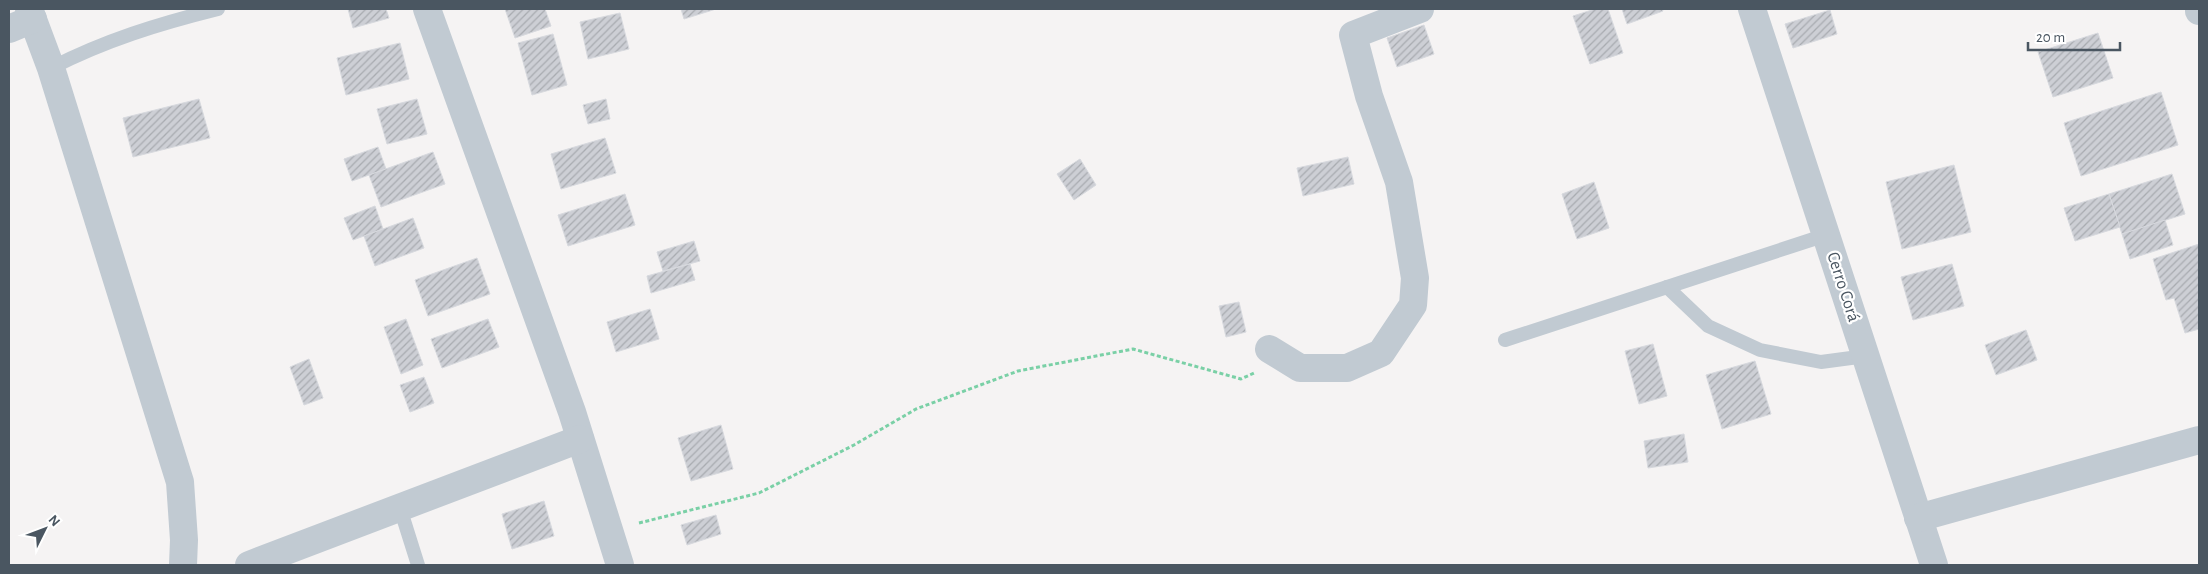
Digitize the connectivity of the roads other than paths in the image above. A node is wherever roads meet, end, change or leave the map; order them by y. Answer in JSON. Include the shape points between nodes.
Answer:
{"nodes":[{"id":1,"x":218,"y":9,"type":"edge"},
{"id":2,"x":427,"y":9,"type":"edge"},
{"id":3,"x":1420,"y":9,"type":"edge"},
{"id":4,"x":1752,"y":9,"type":"edge"},
{"id":5,"x":24,"y":19,"type":"edge"},
{"id":6,"x":51,"y":68,"type":"junction"},
{"id":7,"x":1826,"y":236,"type":"junction"},
{"id":8,"x":1667,"y":287,"type":"junction"},
{"id":9,"x":1505,"y":340,"type":"dead end"},
{"id":10,"x":1269,"y":349,"type":"road end"},
{"id":11,"x":1866,"y":356,"type":"junction"},
{"id":12,"x":580,"y":439,"type":"junction"},
{"id":13,"x":2199,"y":440,"type":"edge"},
{"id":14,"x":400,"y":508,"type":"junction"},
{"id":15,"x":1918,"y":518,"type":"junction"},
{"id":16,"x":183,"y":565,"type":"edge"},
{"id":17,"x":249,"y":565,"type":"edge"},
{"id":18,"x":418,"y":565,"type":"edge"},
{"id":19,"x":620,"y":565,"type":"edge"},
{"id":20,"x":1934,"y":565,"type":"edge"}],
"edges":[{"from":1,"to":6,"type":"lane","via":[[148,27],[89,49]]},
{"from":2,"to":12,"type":"street"},
{"from":3,"to":10,"type":"street","via":[[1353,35],[1369,96],[1399,182],[1415,278],[1413,306],[1381,352],[1347,368],[1300,368]]},
{"from":4,"to":7,"type":"street","name":"Cerro Corá"},
{"from":5,"to":6,"type":"street"},
{"from":6,"to":16,"type":"street","via":[[180,482]]},
{"from":7,"to":8,"type":"lane"},
{"from":7,"to":11,"type":"street","name":"Cerro Corá"},
{"from":8,"to":9,"type":"lane"},
{"from":8,"to":11,"type":"lane","via":[[1708,326],[1760,350],[1821,362]]},
{"from":11,"to":15,"type":"street","name":"Cerro Corá"},
{"from":12,"to":14,"type":"street"},
{"from":12,"to":19,"type":"street"},
{"from":13,"to":15,"type":"street"},
{"from":14,"to":17,"type":"street"},
{"from":14,"to":18,"type":"lane"},
{"from":15,"to":20,"type":"street","name":"Cerro Corá"}]}
